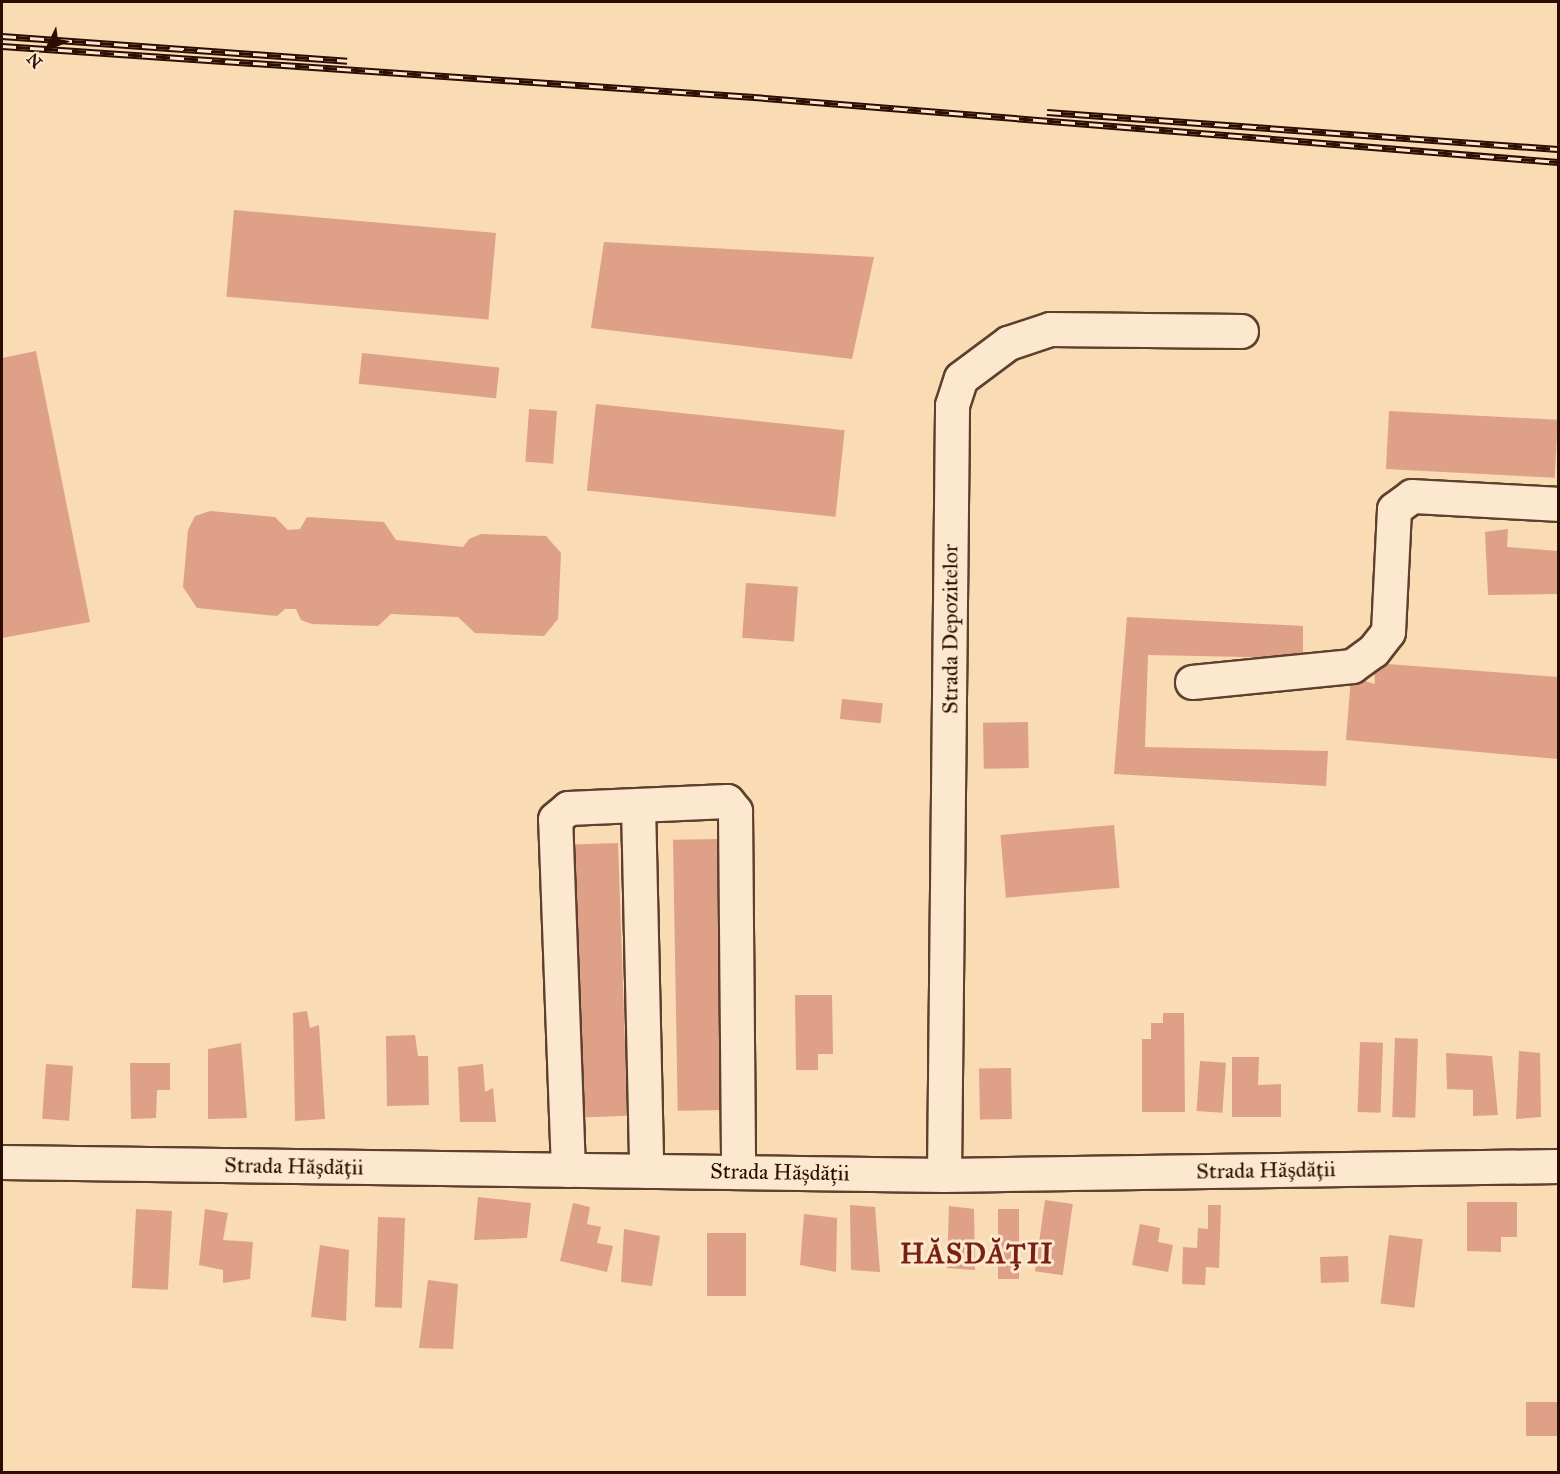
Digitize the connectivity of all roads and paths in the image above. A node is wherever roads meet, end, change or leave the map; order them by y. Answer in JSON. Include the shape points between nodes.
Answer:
{"nodes":[{"id":1,"x":1241,"y":332,"type":"dead end"},
{"id":2,"x":1558,"y":504,"type":"edge"},
{"id":3,"x":1192,"y":682,"type":"dead end"},
{"id":4,"x":638,"y":805,"type":"junction"},
{"id":5,"x":2,"y":1162,"type":"edge"},
{"id":6,"x":1558,"y":1166,"type":"edge"},
{"id":7,"x":568,"y":1170,"type":"junction"},
{"id":8,"x":646,"y":1171,"type":"junction"},
{"id":9,"x":738,"y":1172,"type":"junction"},
{"id":10,"x":944,"y":1175,"type":"junction"}],
"edges":[{"from":1,"to":10,"type":"street","name":"Strada Depozitelor","via":[[1050,329],[1008,344],[961,378],[952,405]]},
{"from":2,"to":3,"type":"street","via":[[1412,496],[1394,508],[1388,632],[1373,651],[1352,666]]},
{"from":4,"to":7,"type":"street","via":[[568,808],[555,819]]},
{"from":4,"to":8,"type":"street"},
{"from":4,"to":9,"type":"street","via":[[726,801],[735,811]]},
{"from":5,"to":7,"type":"street","name":"Strada Hășdății"},
{"from":6,"to":10,"type":"street","name":"Strada Hășdății"},
{"from":7,"to":8,"type":"street","name":"Strada Hășdății"},
{"from":8,"to":9,"type":"street","name":"Strada Hășdății"},
{"from":9,"to":10,"type":"street","name":"Strada Hășdății"}]}
